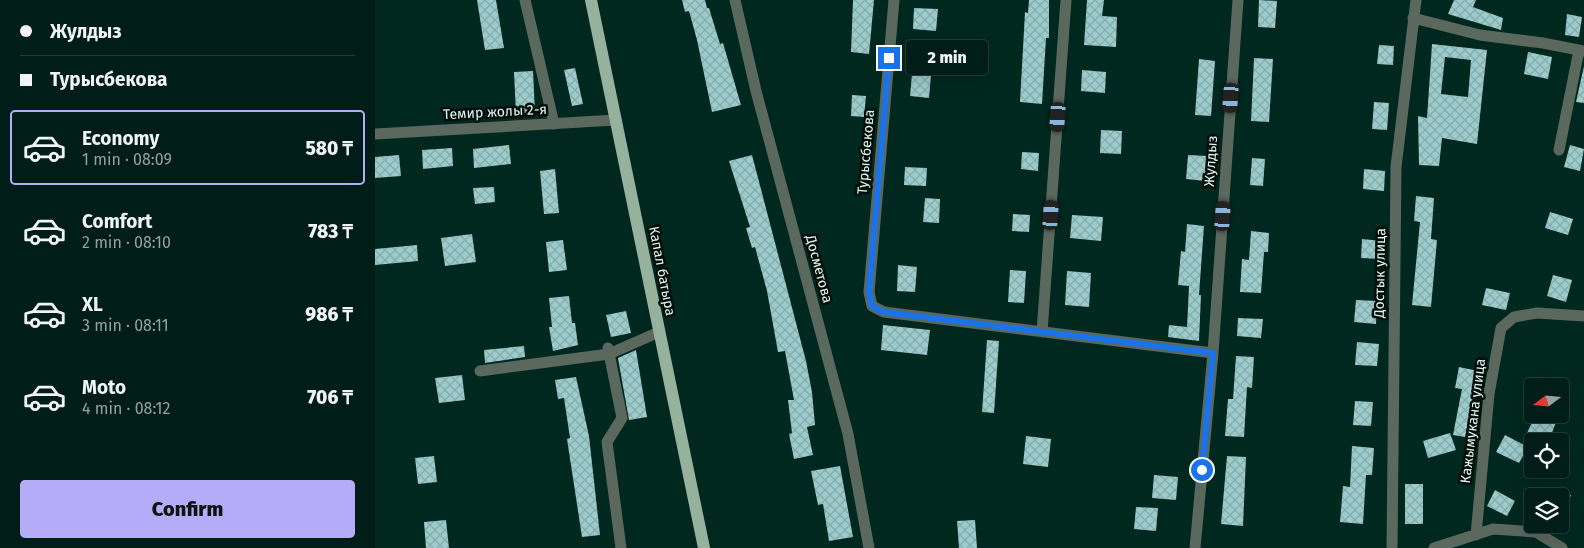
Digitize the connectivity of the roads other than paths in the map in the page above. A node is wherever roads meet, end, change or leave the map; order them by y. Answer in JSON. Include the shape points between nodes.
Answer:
{"nodes":[{"id":1,"x":525,"y":0,"type":"edge"},
{"id":2,"x":591,"y":0,"type":"edge"},
{"id":3,"x":735,"y":0,"type":"edge"},
{"id":4,"x":894,"y":0,"type":"edge"},
{"id":5,"x":1066,"y":0,"type":"edge"},
{"id":6,"x":1238,"y":0,"type":"edge"},
{"id":7,"x":1416,"y":0,"type":"edge"},
{"id":8,"x":1413,"y":18,"type":"junction"},
{"id":9,"x":1581,"y":50,"type":"edge"},
{"id":10,"x":616,"y":120,"type":"junction"},
{"id":11,"x":554,"y":124,"type":"junction"},
{"id":12,"x":375,"y":134,"type":"edge"},
{"id":13,"x":1559,"y":150,"type":"dead end"},
{"id":14,"x":1584,"y":316,"type":"edge"},
{"id":15,"x":659,"y":332,"type":"junction"},
{"id":16,"x":1042,"y":332,"type":"junction"},
{"id":17,"x":609,"y":351,"type":"junction"},
{"id":18,"x":1213,"y":353,"type":"junction"},
{"id":19,"x":480,"y":370,"type":"dead end"},
{"id":20,"x":1476,"y":535,"type":"junction"},
{"id":21,"x":621,"y":548,"type":"edge"},
{"id":22,"x":704,"y":548,"type":"edge"},
{"id":23,"x":869,"y":548,"type":"edge"},
{"id":24,"x":1195,"y":548,"type":"edge"},
{"id":25,"x":1393,"y":548,"type":"edge"},
{"id":26,"x":1434,"y":548,"type":"edge"},
{"id":27,"x":1562,"y":548,"type":"edge"}],
"edges":[{"from":1,"to":11,"type":"street"},
{"from":2,"to":10,"type":"main road","name":"Капал батыра"},
{"from":3,"to":23,"type":"street","name":"Досметова","via":[[756,92],[848,434]]},
{"from":4,"to":16,"type":"street","name":"Турысбекова","via":[[869,292],[872,306],[883,312]]},
{"from":5,"to":16,"type":"street"},
{"from":6,"to":18,"type":"street","name":"Жулдыз"},
{"from":7,"to":8,"type":"street","name":"Достык улица"},
{"from":8,"to":9,"type":"street","via":[[1480,35]]},
{"from":8,"to":25,"type":"street","name":"Достык улица","via":[[1396,166]]},
{"from":9,"to":13,"type":"street"},
{"from":10,"to":11,"type":"street","name":"Темир жолы 2-я"},
{"from":10,"to":15,"type":"main road","name":"Капал батыра"},
{"from":11,"to":12,"type":"street","name":"Темир жолы 2-я"},
{"from":14,"to":20,"type":"street","name":"Кажымукана улица","via":[[1537,313],[1514,317],[1501,328],[1489,394]]},
{"from":15,"to":17,"type":"street"},
{"from":15,"to":22,"type":"main road","name":"Капал батыра"},
{"from":16,"to":18,"type":"street"},
{"from":17,"to":19,"type":"street"},
{"from":17,"to":21,"type":"street","via":[[622,418],[607,442]]},
{"from":18,"to":24,"type":"street","name":"Жулдыз"},
{"from":20,"to":26,"type":"street"},
{"from":20,"to":27,"type":"street","via":[[1493,529],[1535,532]]}]}
